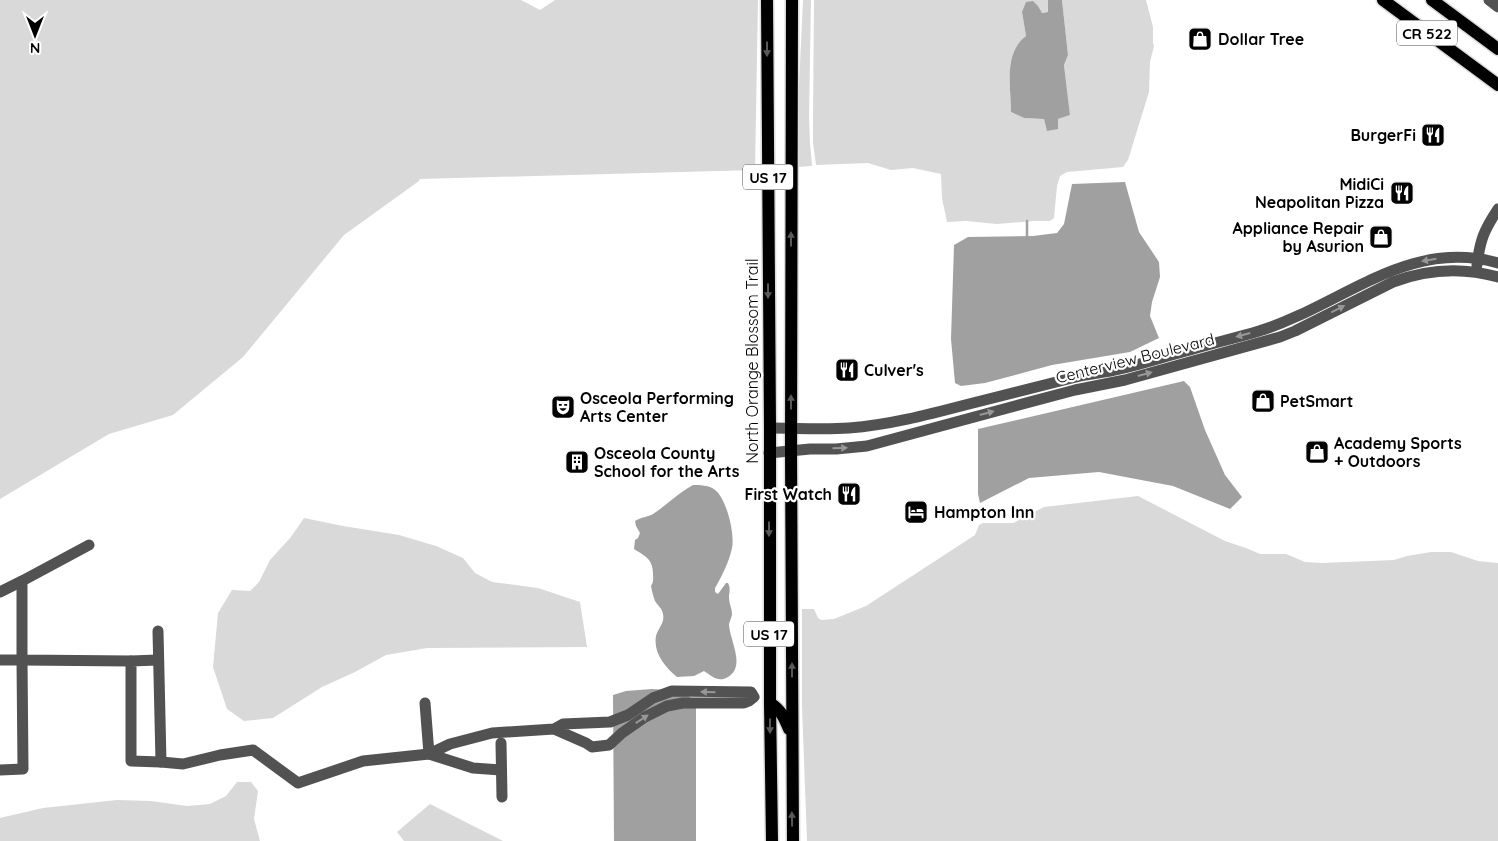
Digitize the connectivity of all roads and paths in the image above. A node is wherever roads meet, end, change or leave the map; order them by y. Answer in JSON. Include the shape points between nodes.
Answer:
{"nodes":[{"id":1,"x":767,"y":0,"type":"edge"},
{"id":2,"x":792,"y":0,"type":"edge"},
{"id":3,"x":1383,"y":0,"type":"edge"},
{"id":4,"x":1432,"y":0,"type":"edge"},
{"id":5,"x":1489,"y":0,"type":"edge"},
{"id":6,"x":1498,"y":7,"type":"edge"},
{"id":7,"x":1498,"y":49,"type":"edge"},
{"id":8,"x":1498,"y":86,"type":"edge"},
{"id":9,"x":1498,"y":209,"type":"edge"},
{"id":10,"x":1477,"y":258,"type":"junction"},
{"id":11,"x":1498,"y":263,"type":"edge"},
{"id":12,"x":1476,"y":272,"type":"junction"},
{"id":13,"x":1498,"y":277,"type":"edge"},
{"id":14,"x":1289,"y":320,"type":"junction"},
{"id":15,"x":1295,"y":331,"type":"junction"},
{"id":16,"x":936,"y":413,"type":"junction"},
{"id":17,"x":940,"y":425,"type":"junction"},
{"id":18,"x":770,"y":428,"type":"junction"},
{"id":19,"x":791,"y":428,"type":"junction"},
{"id":20,"x":791,"y":451,"type":"junction"},
{"id":21,"x":769,"y":453,"type":"junction"},
{"id":22,"x":89,"y":545,"type":"dead end"},
{"id":23,"x":22,"y":581,"type":"junction"},
{"id":24,"x":0,"y":592,"type":"edge"},
{"id":25,"x":158,"y":631,"type":"dead end"},
{"id":26,"x":0,"y":660,"type":"edge"},
{"id":27,"x":22,"y":660,"type":"junction"},
{"id":28,"x":158,"y":660,"type":"junction"},
{"id":29,"x":131,"y":661,"type":"junction"},
{"id":30,"x":425,"y":703,"type":"dead end"},
{"id":31,"x":770,"y":703,"type":"junction"},
{"id":32,"x":614,"y":721,"type":"junction"},
{"id":33,"x":588,"y":723,"type":"junction"},
{"id":34,"x":554,"y":729,"type":"junction"},
{"id":35,"x":622,"y":733,"type":"junction"},
{"id":36,"x":792,"y":736,"type":"junction"},
{"id":37,"x":584,"y":742,"type":"junction"},
{"id":38,"x":500,"y":744,"type":"dead end"},
{"id":39,"x":429,"y":754,"type":"junction"},
{"id":40,"x":161,"y":762,"type":"junction"},
{"id":41,"x":0,"y":770,"type":"edge"},
{"id":42,"x":501,"y":770,"type":"junction"},
{"id":43,"x":502,"y":797,"type":"dead end"},
{"id":44,"x":772,"y":841,"type":"edge"},
{"id":45,"x":793,"y":841,"type":"edge"}],
"edges":[{"from":1,"to":18,"type":"main road","name":"North Orange Blossom Trail","number":"US 17","one_way":true},
{"from":19,"to":2,"type":"main road","number":"US 17","one_way":true},
{"from":3,"to":8,"type":"main road","number":"CR 522"},
{"from":4,"to":7,"type":"main road","number":"CR 522"},
{"from":5,"to":6,"type":"street"},
{"from":9,"to":10,"type":"street","via":[[1483,233]]},
{"from":10,"to":11,"type":"street","name":"Centerview Boulevard"},
{"from":10,"to":12,"type":"street"},
{"from":10,"to":14,"type":"street","name":"Centerview Boulevard","one_way":true,"via":[[1428,259],[1399,267]]},
{"from":12,"to":13,"type":"street","name":"Centerview Boulevard"},
{"from":15,"to":12,"type":"street","name":"Centerview Boulevard","one_way":true,"via":[[1408,276],[1444,270]]},
{"from":14,"to":15,"type":"street"},
{"from":14,"to":16,"type":"street","name":"Centerview Boulevard","one_way":true,"via":[[1257,332],[1122,369],[1076,377]]},
{"from":17,"to":15,"type":"street","name":"Centerview Boulevard","one_way":true,"via":[[1135,377]]},
{"from":16,"to":17,"type":"street"},
{"from":16,"to":19,"type":"street","name":"Centerview Boulevard","via":[[850,428]]},
{"from":20,"to":17,"type":"street","name":"Centerview Boulevard","one_way":true,"via":[[867,446]]},
{"from":18,"to":19,"type":"street","name":"Centerview Boulevard"},
{"from":18,"to":21,"type":"main road","name":"North Orange Blossom Trail","number":"US 17"},
{"from":19,"to":20,"type":"main road","number":"US 17"},
{"from":20,"to":21,"type":"street","name":"Centerview Boulevard"},
{"from":36,"to":20,"type":"main road","number":"US 17","one_way":true},
{"from":21,"to":31,"type":"main road","name":"North Orange Blossom Trail","number":"US 17","one_way":true},
{"from":22,"to":23,"type":"street"},
{"from":23,"to":24,"type":"street"},
{"from":23,"to":27,"type":"street"},
{"from":25,"to":28,"type":"street"},
{"from":26,"to":27,"type":"street"},
{"from":27,"to":29,"type":"street"},
{"from":27,"to":41,"type":"street","via":[[23,769]]},
{"from":28,"to":29,"type":"street"},
{"from":28,"to":40,"type":"street"},
{"from":29,"to":40,"type":"street","via":[[132,761]]},
{"from":30,"to":39,"type":"street"},
{"from":31,"to":36,"type":"main road","via":[[784,714]]},
{"from":31,"to":44,"type":"main road","name":"North Orange Blossom Trail","number":"US 17","one_way":true},
{"from":32,"to":33,"type":"street"},
{"from":32,"to":35,"type":"street","via":[[623,727]]},
{"from":35,"to":32,"type":"street","one_way":true,"via":[[667,706],[744,703],[754,697],[750,692],[672,691],[653,698]]},
{"from":33,"to":34,"type":"street","via":[[563,724]]},
{"from":33,"to":37,"type":"street","via":[[582,730]]},
{"from":34,"to":37,"type":"street"},
{"from":34,"to":39,"type":"street","via":[[492,733],[450,744]]},
{"from":35,"to":37,"type":"street","via":[[608,745],[592,747]]},
{"from":45,"to":36,"type":"main road","number":"US 17","one_way":true},
{"from":38,"to":42,"type":"street"},
{"from":39,"to":40,"type":"street","via":[[363,761],[298,783],[253,750],[184,764]]},
{"from":39,"to":42,"type":"street","via":[[473,768]]},
{"from":42,"to":43,"type":"street"}]}
